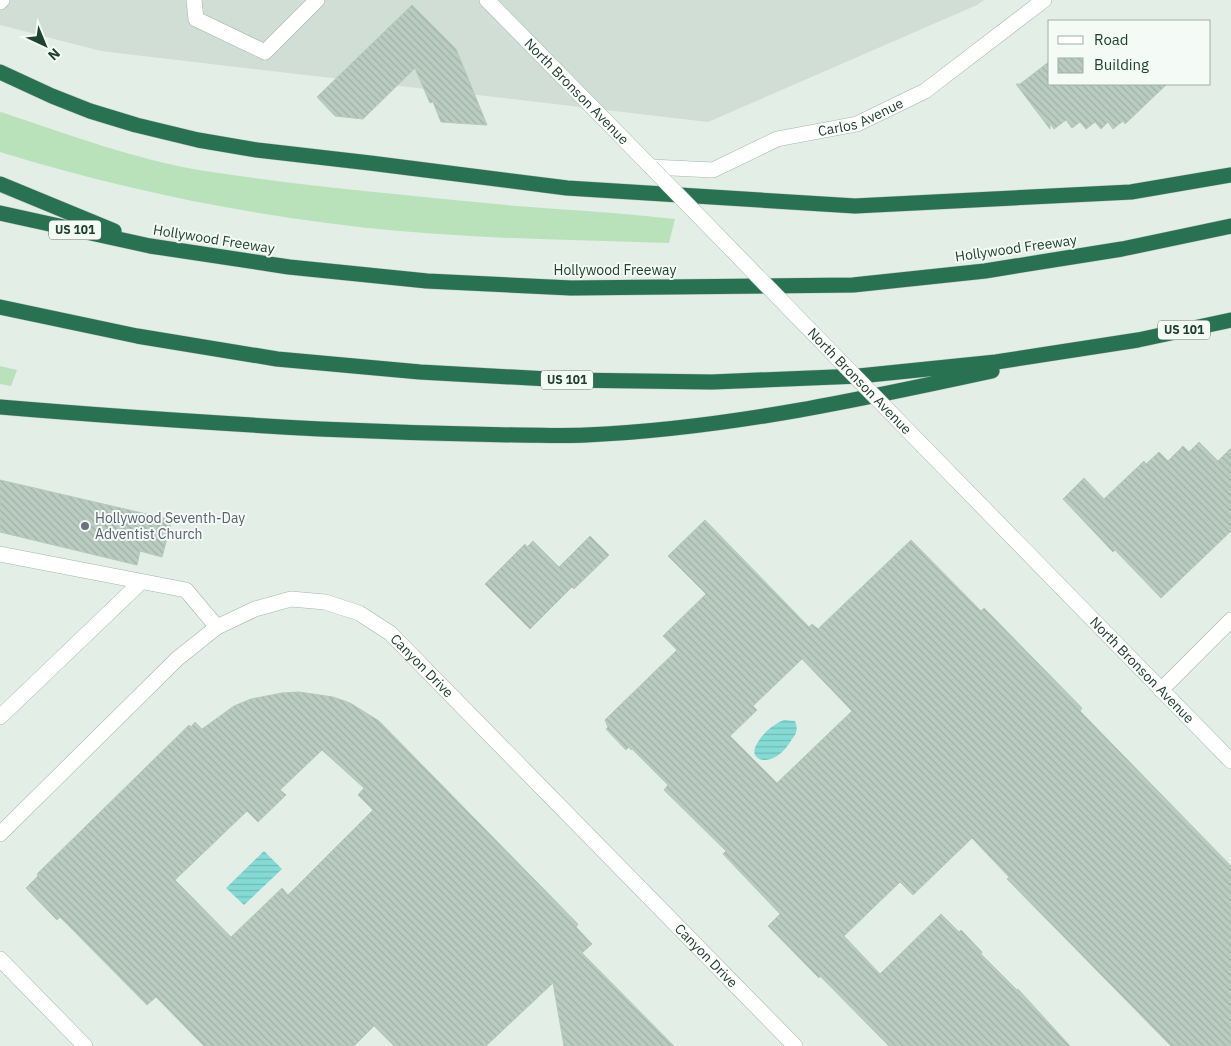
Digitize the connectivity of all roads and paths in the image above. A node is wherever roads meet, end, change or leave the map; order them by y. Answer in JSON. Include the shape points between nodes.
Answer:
{"nodes":[{"id":1,"x":194,"y":0,"type":"edge"},
{"id":2,"x":317,"y":0,"type":"edge"},
{"id":3,"x":487,"y":0,"type":"edge"},
{"id":4,"x":1044,"y":0,"type":"edge"},
{"id":5,"x":0,"y":72,"type":"edge"},
{"id":6,"x":651,"y":167,"type":"junction"},
{"id":7,"x":1231,"y":175,"type":"edge"},
{"id":8,"x":0,"y":184,"type":"edge"},
{"id":9,"x":0,"y":213,"type":"edge"},
{"id":10,"x":1231,"y":226,"type":"edge"},
{"id":11,"x":150,"y":246,"type":"junction"},
{"id":12,"x":0,"y":308,"type":"edge"},
{"id":13,"x":1231,"y":320,"type":"edge"},
{"id":14,"x":1138,"y":340,"type":"junction"},
{"id":15,"x":0,"y":407,"type":"edge"},
{"id":16,"x":0,"y":554,"type":"edge"},
{"id":17,"x":141,"y":582,"type":"junction"},
{"id":18,"x":1231,"y":620,"type":"edge"},
{"id":19,"x":217,"y":627,"type":"junction"},
{"id":20,"x":1161,"y":690,"type":"junction"},
{"id":21,"x":0,"y":717,"type":"edge"},
{"id":22,"x":1231,"y":761,"type":"edge"},
{"id":23,"x":0,"y":834,"type":"edge"},
{"id":24,"x":0,"y":959,"type":"edge"},
{"id":25,"x":85,"y":1046,"type":"edge"},
{"id":26,"x":795,"y":1046,"type":"edge"}],
"edges":[{"from":1,"to":2,"type":"street","via":[[196,19],[265,52]]},
{"from":3,"to":6,"type":"street","name":"North Bronson Avenue"},
{"from":4,"to":6,"type":"street","name":"Carlos Avenue","via":[[925,91],[857,124],[777,139],[713,170]]},
{"from":5,"to":7,"type":"highway","via":[[90,111],[198,140],[567,188],[856,206],[1131,192]]},
{"from":6,"to":20,"type":"street","name":"North Bronson Avenue","bridge":true},
{"from":8,"to":11,"type":"highway"},
{"from":9,"to":11,"type":"highway","name":"Hollywood Freeway","number":"US 101"},
{"from":10,"to":11,"type":"highway","name":"Hollywood Freeway","number":"US 101","via":[[1122,249],[985,271],[853,285],[571,288],[427,280],[289,267]]},
{"from":12,"to":14,"type":"highway","number":"US 101","via":[[137,336],[278,359],[420,372],[567,380],[712,382],[860,376],[996,362]]},
{"from":13,"to":14,"type":"highway","number":"US 101"},
{"from":14,"to":15,"type":"highway","via":[[848,402],[673,428],[586,435],[366,431]]},
{"from":16,"to":17,"type":"street"},
{"from":17,"to":19,"type":"street","via":[[186,590]]},
{"from":17,"to":21,"type":"street"},
{"from":18,"to":20,"type":"street"},
{"from":19,"to":23,"type":"street","name":"Canyon Drive","via":[[177,659]]},
{"from":19,"to":26,"type":"street","name":"Canyon Drive","via":[[255,609],[291,599],[325,602],[359,613],[390,633]]},
{"from":20,"to":22,"type":"street","name":"North Bronson Avenue"},
{"from":24,"to":25,"type":"street"}]}
